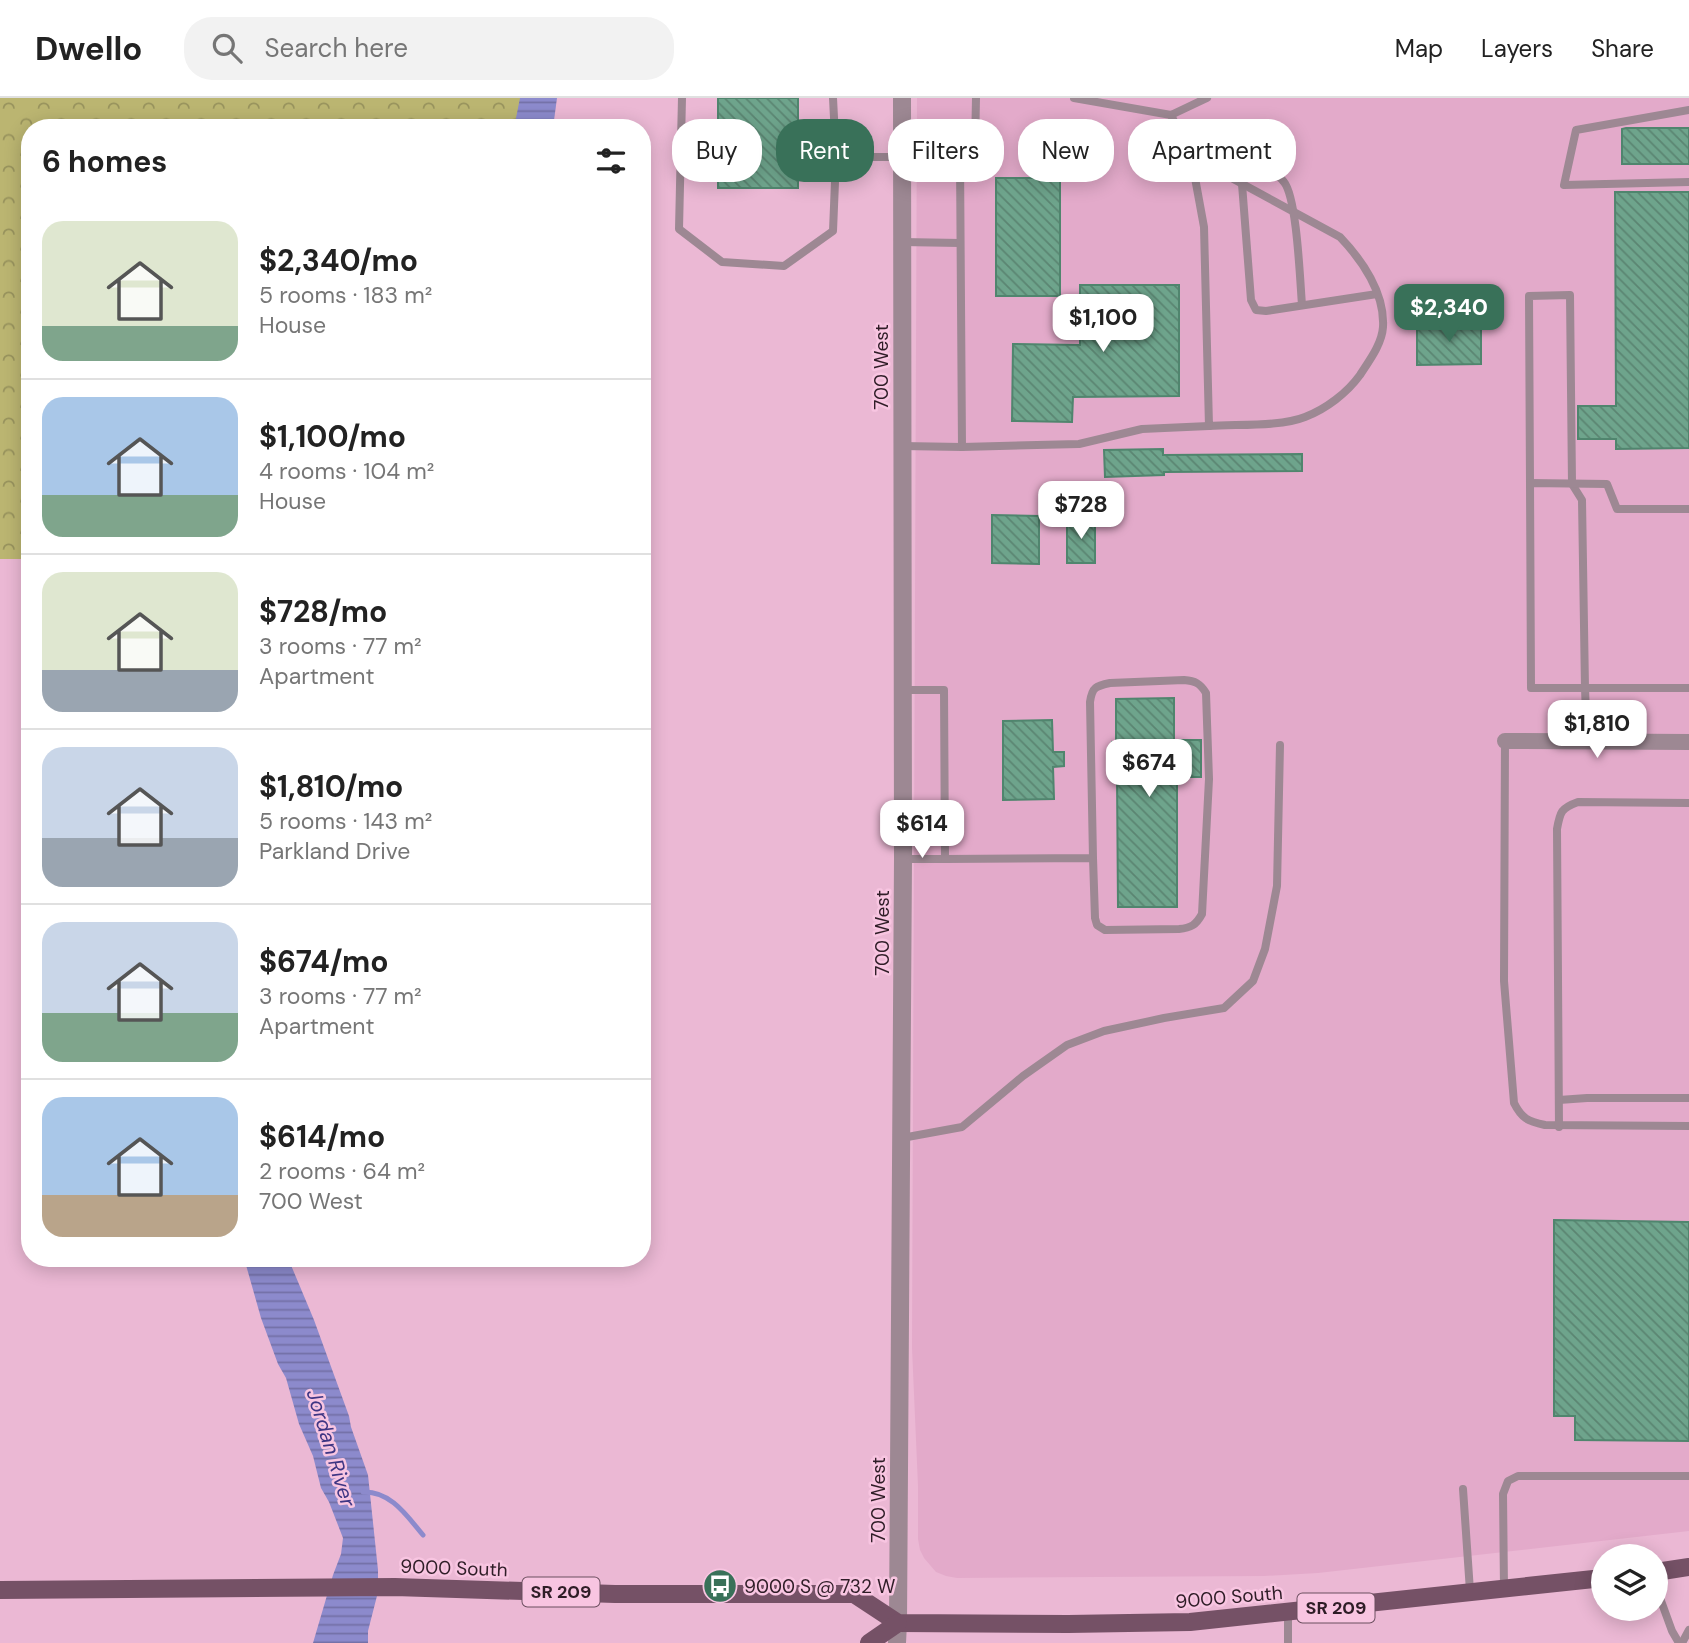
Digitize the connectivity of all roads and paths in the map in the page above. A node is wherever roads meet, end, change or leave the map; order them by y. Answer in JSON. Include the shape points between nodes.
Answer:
{"nodes":[{"id":1,"x":682,"y":98,"type":"edge"},
{"id":2,"x":833,"y":98,"type":"edge"},
{"id":3,"x":902,"y":98,"type":"edge"},
{"id":4,"x":976,"y":98,"type":"edge"},
{"id":5,"x":1074,"y":98,"type":"edge"},
{"id":6,"x":1207,"y":98,"type":"edge"},
{"id":7,"x":1689,"y":110,"type":"edge"},
{"id":8,"x":1171,"y":116,"type":"junction"},
{"id":9,"x":834,"y":119,"type":"edge"},
{"id":10,"x":902,"y":119,"type":"edge"},
{"id":11,"x":1172,"y":119,"type":"edge"},
{"id":12,"x":835,"y":182,"type":"edge"},
{"id":13,"x":902,"y":182,"type":"edge"},
{"id":14,"x":1196,"y":182,"type":"edge"},
{"id":15,"x":1238,"y":182,"type":"edge"},
{"id":16,"x":1285,"y":182,"type":"edge"},
{"id":17,"x":1689,"y":182,"type":"edge"},
{"id":18,"x":1242,"y":184,"type":"junction"},
{"id":19,"x":1294,"y":211,"type":"junction"},
{"id":20,"x":902,"y":242,"type":"junction"},
{"id":21,"x":960,"y":243,"type":"junction"},
{"id":22,"x":1377,"y":294,"type":"junction"},
{"id":23,"x":1302,"y":306,"type":"junction"},
{"id":24,"x":1209,"y":426,"type":"junction"},
{"id":25,"x":902,"y":446,"type":"junction"},
{"id":26,"x":962,"y":447,"type":"junction"},
{"id":27,"x":1530,"y":483,"type":"junction"},
{"id":28,"x":1572,"y":484,"type":"junction"},
{"id":29,"x":1689,"y":509,"type":"edge"},
{"id":30,"x":1585,"y":688,"type":"junction"},
{"id":31,"x":1689,"y":688,"type":"edge"},
{"id":32,"x":903,"y":690,"type":"junction"},
{"id":33,"x":1505,"y":741,"type":"joint"},
{"id":34,"x":1587,"y":742,"type":"junction"},
{"id":35,"x":1689,"y":742,"type":"edge"},
{"id":36,"x":1280,"y":744,"type":"dead end"},
{"id":37,"x":1689,"y":803,"type":"edge"},
{"id":38,"x":1093,"y":858,"type":"junction"},
{"id":39,"x":903,"y":859,"type":"junction"},
{"id":40,"x":945,"y":859,"type":"junction"},
{"id":41,"x":1689,"y":1098,"type":"edge"},
{"id":42,"x":1559,"y":1100,"type":"junction"},
{"id":43,"x":1689,"y":1126,"type":"edge"},
{"id":44,"x":1559,"y":1127,"type":"junction"},
{"id":45,"x":902,"y":1138,"type":"junction"},
{"id":46,"x":1689,"y":1476,"type":"edge"},
{"id":47,"x":1464,"y":1489,"type":"dead end"},
{"id":48,"x":1689,"y":1567,"type":"edge"},
{"id":49,"x":1668,"y":1570,"type":"edge"},
{"id":50,"x":1591,"y":1579,"type":"edge"},
{"id":51,"x":1504,"y":1589,"type":"junction"},
{"id":52,"x":0,"y":1590,"type":"edge"},
{"id":53,"x":1470,"y":1593,"type":"junction"},
{"id":54,"x":1288,"y":1613,"type":"junction"},
{"id":55,"x":1668,"y":1620,"type":"edge"},
{"id":56,"x":898,"y":1623,"type":"junction"},
{"id":57,"x":1689,"y":1630,"type":"edge"},
{"id":58,"x":869,"y":1643,"type":"edge"},
{"id":59,"x":897,"y":1643,"type":"edge"},
{"id":60,"x":1288,"y":1643,"type":"edge"},
{"id":61,"x":1681,"y":1643,"type":"edge"}],
"edges":[{"from":1,"to":12,"type":"lane","via":[[679,229],[722,262],[784,266],[832,232]]},
{"from":2,"to":9,"type":"lane"},
{"from":3,"to":10,"type":"street","name":"700 West"},
{"from":4,"to":21,"type":"lane","via":[[975,148],[960,158]]},
{"from":5,"to":8,"type":"lane"},
{"from":6,"to":8,"type":"lane"},
{"from":7,"to":17,"type":"lane","via":[[1576,130],[1564,185]]},
{"from":8,"to":11,"type":"lane"},
{"from":13,"to":20,"type":"street","name":"700 West"},
{"from":14,"to":24,"type":"lane","via":[[1204,227]]},
{"from":15,"to":18,"type":"lane"},
{"from":16,"to":19,"type":"lane"},
{"from":18,"to":19,"type":"lane"},
{"from":18,"to":23,"type":"lane","via":[[1251,300],[1256,310]]},
{"from":19,"to":22,"type":"lane","via":[[1340,237],[1356,254]]},
{"from":19,"to":23,"type":"lane"},
{"from":20,"to":21,"type":"lane"},
{"from":20,"to":25,"type":"street","name":"700 West"},
{"from":21,"to":26,"type":"lane"},
{"from":22,"to":23,"type":"lane"},
{"from":22,"to":24,"type":"lane","via":[[1383,328],[1377,348],[1354,383],[1335,400],[1304,418]]},
{"from":24,"to":26,"type":"lane","via":[[1142,429],[1079,444]]},
{"from":25,"to":26,"type":"lane"},
{"from":25,"to":32,"type":"street","name":"700 West"},
{"from":27,"to":28,"type":"lane"},
{"from":27,"to":28,"type":"lane","via":[[1529,296],[1570,295]]},
{"from":27,"to":30,"type":"lane","via":[[1531,688]]},
{"from":28,"to":29,"type":"lane","via":[[1607,484],[1617,509]]},
{"from":28,"to":30,"type":"lane","via":[[1582,500]]},
{"from":30,"to":31,"type":"lane"},
{"from":30,"to":34,"type":"lane"},
{"from":32,"to":39,"type":"street","name":"700 West"},
{"from":32,"to":40,"type":"lane","via":[[944,690]]},
{"from":33,"to":34,"type":"street"},
{"from":33,"to":44,"type":"lane","via":[[1504,981],[1514,1103],[1529,1122]]},
{"from":34,"to":35,"type":"street"},
{"from":36,"to":45,"type":"lane","via":[[1277,886],[1265,949],[1253,981],[1224,1008],[1104,1031],[1067,1045],[962,1127]]},
{"from":37,"to":42,"type":"lane","via":[[1578,802],[1559,814]]},
{"from":38,"to":38,"type":"lane","via":[[1097,925],[1105,930],[1179,929],[1196,924],[1202,914],[1209,779],[1206,693],[1201,685],[1184,680],[1110,683],[1091,692]]},
{"from":38,"to":40,"type":"lane"},
{"from":39,"to":40,"type":"lane"},
{"from":39,"to":45,"type":"street","name":"700 West"},
{"from":41,"to":42,"type":"lane"},
{"from":42,"to":44,"type":"lane"},
{"from":43,"to":44,"type":"lane"},
{"from":45,"to":56,"type":"street","name":"700 West"},
{"from":46,"to":51,"type":"lane","via":[[1518,1476],[1508,1481],[1503,1494]]},
{"from":47,"to":53,"type":"lane"},
{"from":48,"to":49,"type":"main road"},
{"from":50,"to":51,"type":"main road","name":"9000 South","number":"SR 209"},
{"from":51,"to":53,"type":"main road","name":"9000 South","number":"SR 209"},
{"from":52,"to":56,"type":"main road","name":"9000 South","number":"SR 209","via":[[395,1587],[615,1594],[854,1594]]},
{"from":53,"to":54,"type":"main road","name":"9000 South","number":"SR 209"},
{"from":54,"to":56,"type":"main road","name":"9000 South","number":"SR 209","via":[[1191,1622]]},
{"from":54,"to":60,"type":"lane"},
{"from":55,"to":61,"type":"lane"},
{"from":56,"to":58,"type":"main road"},
{"from":56,"to":59,"type":"street","name":"700 West"},
{"from":57,"to":61,"type":"lane"}]}
